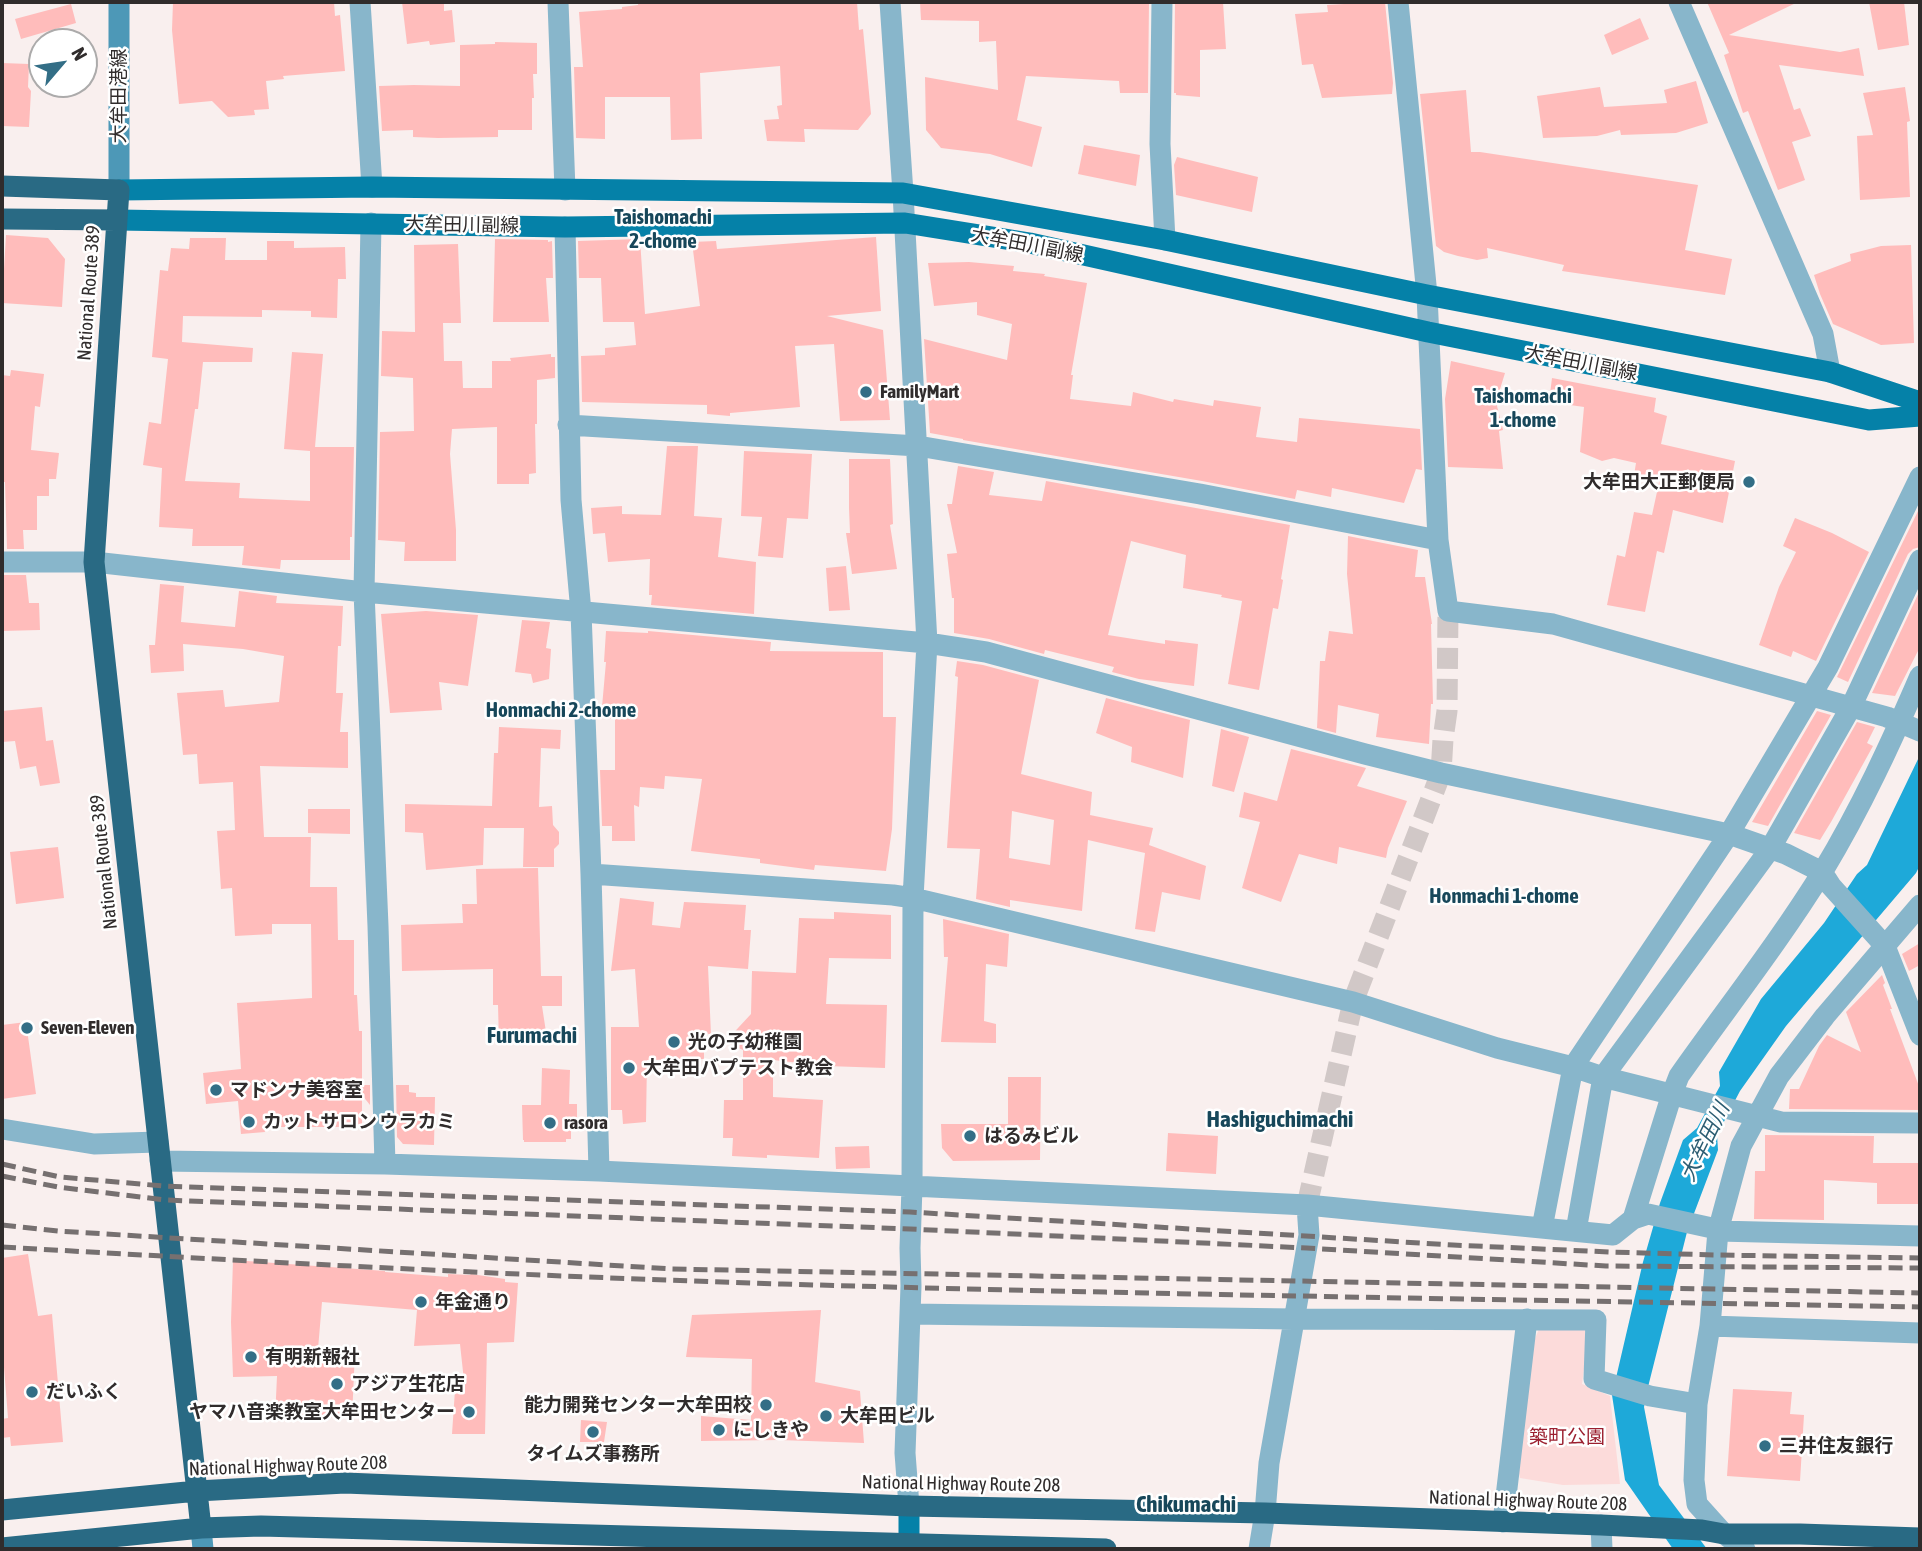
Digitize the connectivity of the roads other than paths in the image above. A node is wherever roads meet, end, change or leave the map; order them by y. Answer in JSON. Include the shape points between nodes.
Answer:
{"nodes":[{"id":1,"x":120,"y":2,"type":"edge"},
{"id":2,"x":360,"y":2,"type":"edge"},
{"id":3,"x":558,"y":2,"type":"edge"},
{"id":4,"x":890,"y":2,"type":"edge"},
{"id":5,"x":1162,"y":2,"type":"edge"},
{"id":6,"x":1398,"y":2,"type":"edge"},
{"id":7,"x":1679,"y":2,"type":"edge"},
{"id":8,"x":2,"y":186,"type":"edge"},
{"id":9,"x":372,"y":187,"type":"junction"},
{"id":10,"x":119,"y":190,"type":"junction"},
{"id":11,"x":565,"y":190,"type":"junction"},
{"id":12,"x":903,"y":192,"type":"junction"},
{"id":13,"x":2,"y":219,"type":"edge"},
{"id":14,"x":117,"y":220,"type":"junction"},
{"id":15,"x":371,"y":223,"type":"junction"},
{"id":16,"x":905,"y":223,"type":"junction"},
{"id":17,"x":565,"y":227,"type":"junction"},
{"id":18,"x":1165,"y":240,"type":"junction"},
{"id":19,"x":1427,"y":295,"type":"junction"},
{"id":20,"x":1428,"y":332,"type":"junction"},
{"id":21,"x":1830,"y":372,"type":"junction"},
{"id":22,"x":1920,"y":402,"type":"edge"},
{"id":23,"x":1920,"y":416,"type":"edge"},
{"id":24,"x":568,"y":425,"type":"junction"},
{"id":25,"x":918,"y":446,"type":"junction"},
{"id":26,"x":1920,"y":477,"type":"edge"},
{"id":27,"x":1438,"y":540,"type":"junction"},
{"id":28,"x":1920,"y":561,"type":"edge"},
{"id":29,"x":2,"y":562,"type":"edge"},
{"id":30,"x":94,"y":562,"type":"junction"},
{"id":31,"x":364,"y":592,"type":"junction"},
{"id":32,"x":581,"y":612,"type":"junction"},
{"id":33,"x":928,"y":643,"type":"junction"},
{"id":34,"x":1920,"y":676,"type":"edge"},
{"id":35,"x":1812,"y":696,"type":"junction"},
{"id":36,"x":1851,"y":707,"type":"junction"},
{"id":37,"x":1912,"y":727,"type":"edge"},
{"id":38,"x":1729,"y":834,"type":"junction"},
{"id":39,"x":1769,"y":849,"type":"junction"},
{"id":40,"x":592,"y":874,"type":"junction"},
{"id":41,"x":1826,"y":879,"type":"junction"},
{"id":42,"x":913,"y":898,"type":"junction"},
{"id":43,"x":1920,"y":905,"type":"edge"},
{"id":44,"x":1879,"y":938,"type":"junction"},
{"id":45,"x":1920,"y":1035,"type":"edge"},
{"id":46,"x":1573,"y":1066,"type":"junction"},
{"id":47,"x":1603,"y":1077,"type":"junction"},
{"id":48,"x":1677,"y":1095,"type":"junction"},
{"id":49,"x":1757,"y":1115,"type":"junction"},
{"id":50,"x":1920,"y":1123,"type":"edge"},
{"id":51,"x":2,"y":1129,"type":"edge"},
{"id":52,"x":159,"y":1151,"type":"junction"},
{"id":53,"x":385,"y":1164,"type":"junction"},
{"id":54,"x":599,"y":1171,"type":"junction"},
{"id":55,"x":912,"y":1186,"type":"junction"},
{"id":56,"x":1307,"y":1205,"type":"junction"},
{"id":57,"x":1641,"y":1216,"type":"junction"},
{"id":58,"x":1542,"y":1228,"type":"junction"},
{"id":59,"x":1715,"y":1229,"type":"junction"},
{"id":60,"x":1576,"y":1231,"type":"junction"},
{"id":61,"x":1920,"y":1236,"type":"edge"},
{"id":62,"x":910,"y":1314,"type":"junction"},
{"id":63,"x":1294,"y":1319,"type":"junction"},
{"id":64,"x":1527,"y":1319,"type":"junction"},
{"id":65,"x":1710,"y":1326,"type":"junction"},
{"id":66,"x":1920,"y":1333,"type":"edge"},
{"id":67,"x":1697,"y":1404,"type":"junction"},
{"id":68,"x":197,"y":1491,"type":"junction"},
{"id":69,"x":909,"y":1506,"type":"junction"},
{"id":70,"x":2,"y":1510,"type":"edge"},
{"id":71,"x":1265,"y":1513,"type":"junction"},
{"id":72,"x":1503,"y":1522,"type":"junction"},
{"id":73,"x":1601,"y":1525,"type":"junction"},
{"id":74,"x":1724,"y":1534,"type":"junction"},
{"id":75,"x":1920,"y":1538,"type":"edge"},
{"id":76,"x":202,"y":1539,"type":"edge"},
{"id":77,"x":909,"y":1547,"type":"edge"},
{"id":78,"x":2,"y":1548,"type":"edge"},
{"id":79,"x":1106,"y":1549,"type":"edge"},
{"id":80,"x":1259,"y":1549,"type":"edge"},
{"id":81,"x":1601,"y":1549,"type":"edge"},
{"id":82,"x":1745,"y":1549,"type":"edge"}],
"edges":[{"from":1,"to":10,"type":"main road","name":"大牟田港線"},
{"from":2,"to":9,"type":"street"},
{"from":3,"to":11,"type":"street"},
{"from":4,"to":12,"type":"street"},
{"from":5,"to":18,"type":"street","via":[[1160,144]]},
{"from":6,"to":19,"type":"street"},
{"from":7,"to":21,"type":"street","via":[[1823,334]]},
{"from":8,"to":10,"type":"highway"},
{"from":9,"to":10,"type":"main road","name":"大牟田川副線"},
{"from":9,"to":11,"type":"main road","name":"大牟田川副線"},
{"from":10,"to":14,"type":"highway","name":"National Route 389"},
{"from":11,"to":12,"type":"main road","name":"大牟田川副線"},
{"from":12,"to":16,"type":"street"},
{"from":12,"to":18,"type":"main road","name":"大牟田川副線"},
{"from":13,"to":14,"type":"highway"},
{"from":14,"to":15,"type":"main road","name":"大牟田川副線"},
{"from":14,"to":30,"type":"highway","name":"National Route 389"},
{"from":15,"to":17,"type":"main road","name":"大牟田川副線"},
{"from":15,"to":31,"type":"street"},
{"from":16,"to":17,"type":"main road","name":"大牟田川副線"},
{"from":16,"to":20,"type":"main road","name":"大牟田川副線","via":[[1030,243]]},
{"from":16,"to":25,"type":"street"},
{"from":17,"to":24,"type":"street"},
{"from":18,"to":19,"type":"main road","name":"大牟田川副線"},
{"from":19,"to":20,"type":"street"},
{"from":19,"to":21,"type":"main road","name":"大牟田川副線"},
{"from":20,"to":23,"type":"main road","name":"大牟田川副線","via":[[1869,421]]},
{"from":20,"to":27,"type":"street"},
{"from":21,"to":22,"type":"main road","name":"大牟田川副線"},
{"from":24,"to":25,"type":"street"},
{"from":24,"to":32,"type":"street"},
{"from":25,"to":27,"type":"street"},
{"from":25,"to":33,"type":"street"},
{"from":26,"to":35,"type":"street"},
{"from":27,"to":35,"type":"street","via":[[1448,611],[1553,624]]},
{"from":28,"to":36,"type":"street"},
{"from":29,"to":30,"type":"street"},
{"from":30,"to":31,"type":"street"},
{"from":30,"to":52,"type":"highway","name":"National Route 389"},
{"from":31,"to":32,"type":"street"},
{"from":31,"to":53,"type":"street"},
{"from":32,"to":33,"type":"street"},
{"from":32,"to":40,"type":"street"},
{"from":33,"to":38,"type":"street","via":[[986,652],[1441,773]]},
{"from":33,"to":42,"type":"street"},
{"from":34,"to":37,"type":"street"},
{"from":35,"to":36,"type":"street"},
{"from":35,"to":38,"type":"street"},
{"from":36,"to":37,"type":"street"},
{"from":36,"to":39,"type":"street"},
{"from":37,"to":41,"type":"street","via":[[1881,765]]},
{"from":38,"to":39,"type":"street"},
{"from":38,"to":46,"type":"street"},
{"from":39,"to":41,"type":"street"},
{"from":39,"to":47,"type":"street"},
{"from":40,"to":42,"type":"street"},
{"from":40,"to":54,"type":"street"},
{"from":41,"to":44,"type":"street"},
{"from":41,"to":48,"type":"street","via":[[1791,919],[1679,1076]]},
{"from":42,"to":46,"type":"street","via":[[1353,1002],[1497,1048]]},
{"from":42,"to":55,"type":"street"},
{"from":43,"to":44,"type":"street"},
{"from":44,"to":45,"type":"street"},
{"from":44,"to":49,"type":"street","via":[[1779,1076]]},
{"from":46,"to":47,"type":"street"},
{"from":46,"to":58,"type":"street"},
{"from":47,"to":48,"type":"street"},
{"from":47,"to":60,"type":"street"},
{"from":48,"to":49,"type":"street"},
{"from":48,"to":57,"type":"street"},
{"from":49,"to":50,"type":"street","via":[[1781,1122]]},
{"from":49,"to":59,"type":"street","via":[[1741,1146]]},
{"from":51,"to":52,"type":"street"},
{"from":52,"to":53,"type":"street"},
{"from":52,"to":68,"type":"highway","name":"National Route 389"},
{"from":53,"to":54,"type":"street"},
{"from":54,"to":55,"type":"street"},
{"from":55,"to":56,"type":"street"},
{"from":55,"to":62,"type":"street"},
{"from":56,"to":58,"type":"street"},
{"from":56,"to":63,"type":"street","via":[[1309,1235]]},
{"from":57,"to":59,"type":"street"},
{"from":57,"to":60,"type":"street","via":[[1613,1235]]},
{"from":58,"to":60,"type":"street"},
{"from":59,"to":61,"type":"street"},
{"from":59,"to":65,"type":"street"},
{"from":62,"to":63,"type":"street"},
{"from":62,"to":69,"type":"street","via":[[905,1453]]},
{"from":63,"to":64,"type":"street"},
{"from":63,"to":71,"type":"street"},
{"from":64,"to":67,"type":"street","via":[[1596,1320],[1594,1379]]},
{"from":64,"to":72,"type":"street"},
{"from":65,"to":66,"type":"street"},
{"from":65,"to":67,"type":"street"},
{"from":67,"to":74,"type":"street","via":[[1697,1504]]},
{"from":68,"to":69,"type":"highway","name":"National Highway Route 208","via":[[345,1483]]},
{"from":68,"to":70,"type":"highway","name":"National Highway Route 208"},
{"from":68,"to":76,"type":"highway","name":"National Route 389"},
{"from":69,"to":71,"type":"highway","name":"National Highway Route 208"},
{"from":69,"to":77,"type":"main road"},
{"from":71,"to":72,"type":"highway","name":"National Highway Route 208"},
{"from":71,"to":80,"type":"street"},
{"from":72,"to":73,"type":"highway","name":"National Highway Route 208"},
{"from":73,"to":74,"type":"highway","name":"National Highway Route 208"},
{"from":73,"to":81,"type":"street"},
{"from":74,"to":75,"type":"highway","name":"National Highway Route 208"},
{"from":74,"to":82,"type":"street"},
{"from":76,"to":77,"type":"highway","via":[[261,1526]]},
{"from":76,"to":78,"type":"highway"},
{"from":77,"to":79,"type":"highway"}]}
